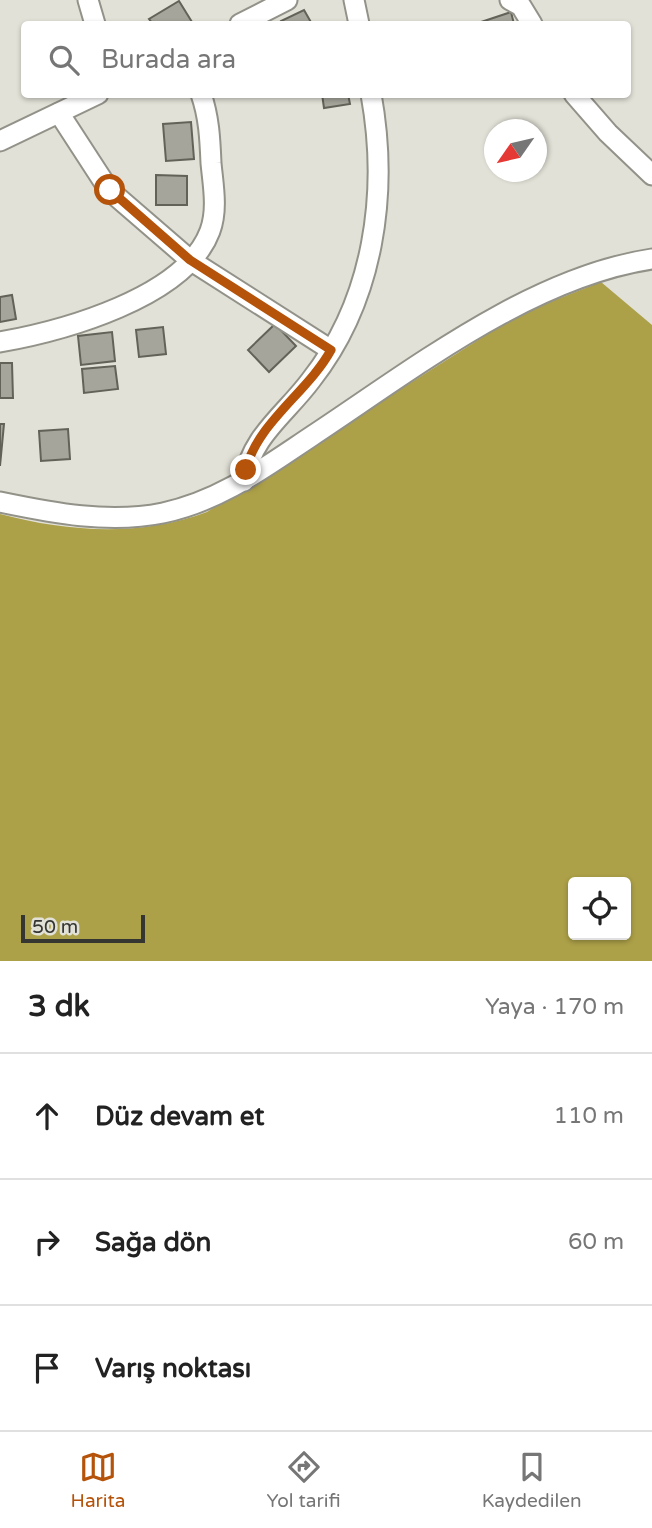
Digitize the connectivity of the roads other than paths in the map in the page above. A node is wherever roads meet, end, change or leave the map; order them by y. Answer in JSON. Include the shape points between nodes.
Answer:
{"nodes":[{"id":1,"x":88,"y":0,"type":"edge"},
{"id":2,"x":287,"y":0,"type":"edge"},
{"id":3,"x":354,"y":0,"type":"edge"},
{"id":4,"x":510,"y":0,"type":"edge"},
{"id":5,"x":94,"y":21,"type":"edge"},
{"id":6,"x":246,"y":21,"type":"edge"},
{"id":7,"x":358,"y":21,"type":"edge"},
{"id":8,"x":530,"y":21,"type":"edge"},
{"id":9,"x":90,"y":98,"type":"edge"},
{"id":10,"x":202,"y":98,"type":"edge"},
{"id":11,"x":371,"y":98,"type":"edge"},
{"id":12,"x":578,"y":98,"type":"edge"},
{"id":13,"x":59,"y":113,"type":"junction"},
{"id":14,"x":0,"y":141,"type":"edge"},
{"id":15,"x":652,"y":175,"type":"edge"},
{"id":16,"x":652,"y":259,"type":"edge"},
{"id":17,"x":190,"y":260,"type":"junction"},
{"id":18,"x":0,"y":342,"type":"edge"},
{"id":19,"x":331,"y":350,"type":"junction"},
{"id":20,"x":244,"y":481,"type":"junction"},
{"id":21,"x":0,"y":502,"type":"edge"}],
"edges":[{"from":1,"to":5,"type":"street"},
{"from":2,"to":6,"type":"street"},
{"from":3,"to":7,"type":"street"},
{"from":4,"to":8,"type":"street","via":[[521,6]]},
{"from":9,"to":13,"type":"street"},
{"from":10,"to":17,"type":"street","via":[[208,113],[215,206],[210,232]]},
{"from":11,"to":19,"type":"street","via":[[380,169],[376,224],[350,312]]},
{"from":12,"to":15,"type":"street"},
{"from":13,"to":14,"type":"street"},
{"from":13,"to":17,"type":"street","via":[[110,190]]},
{"from":16,"to":20,"type":"street","via":[[604,270],[533,299],[444,349]]},
{"from":17,"to":18,"type":"street","via":[[158,286],[107,313]]},
{"from":17,"to":19,"type":"street"},
{"from":19,"to":20,"type":"street","via":[[308,385],[259,438]]},
{"from":20,"to":21,"type":"street","via":[[204,501],[139,517],[62,514]]}]}
